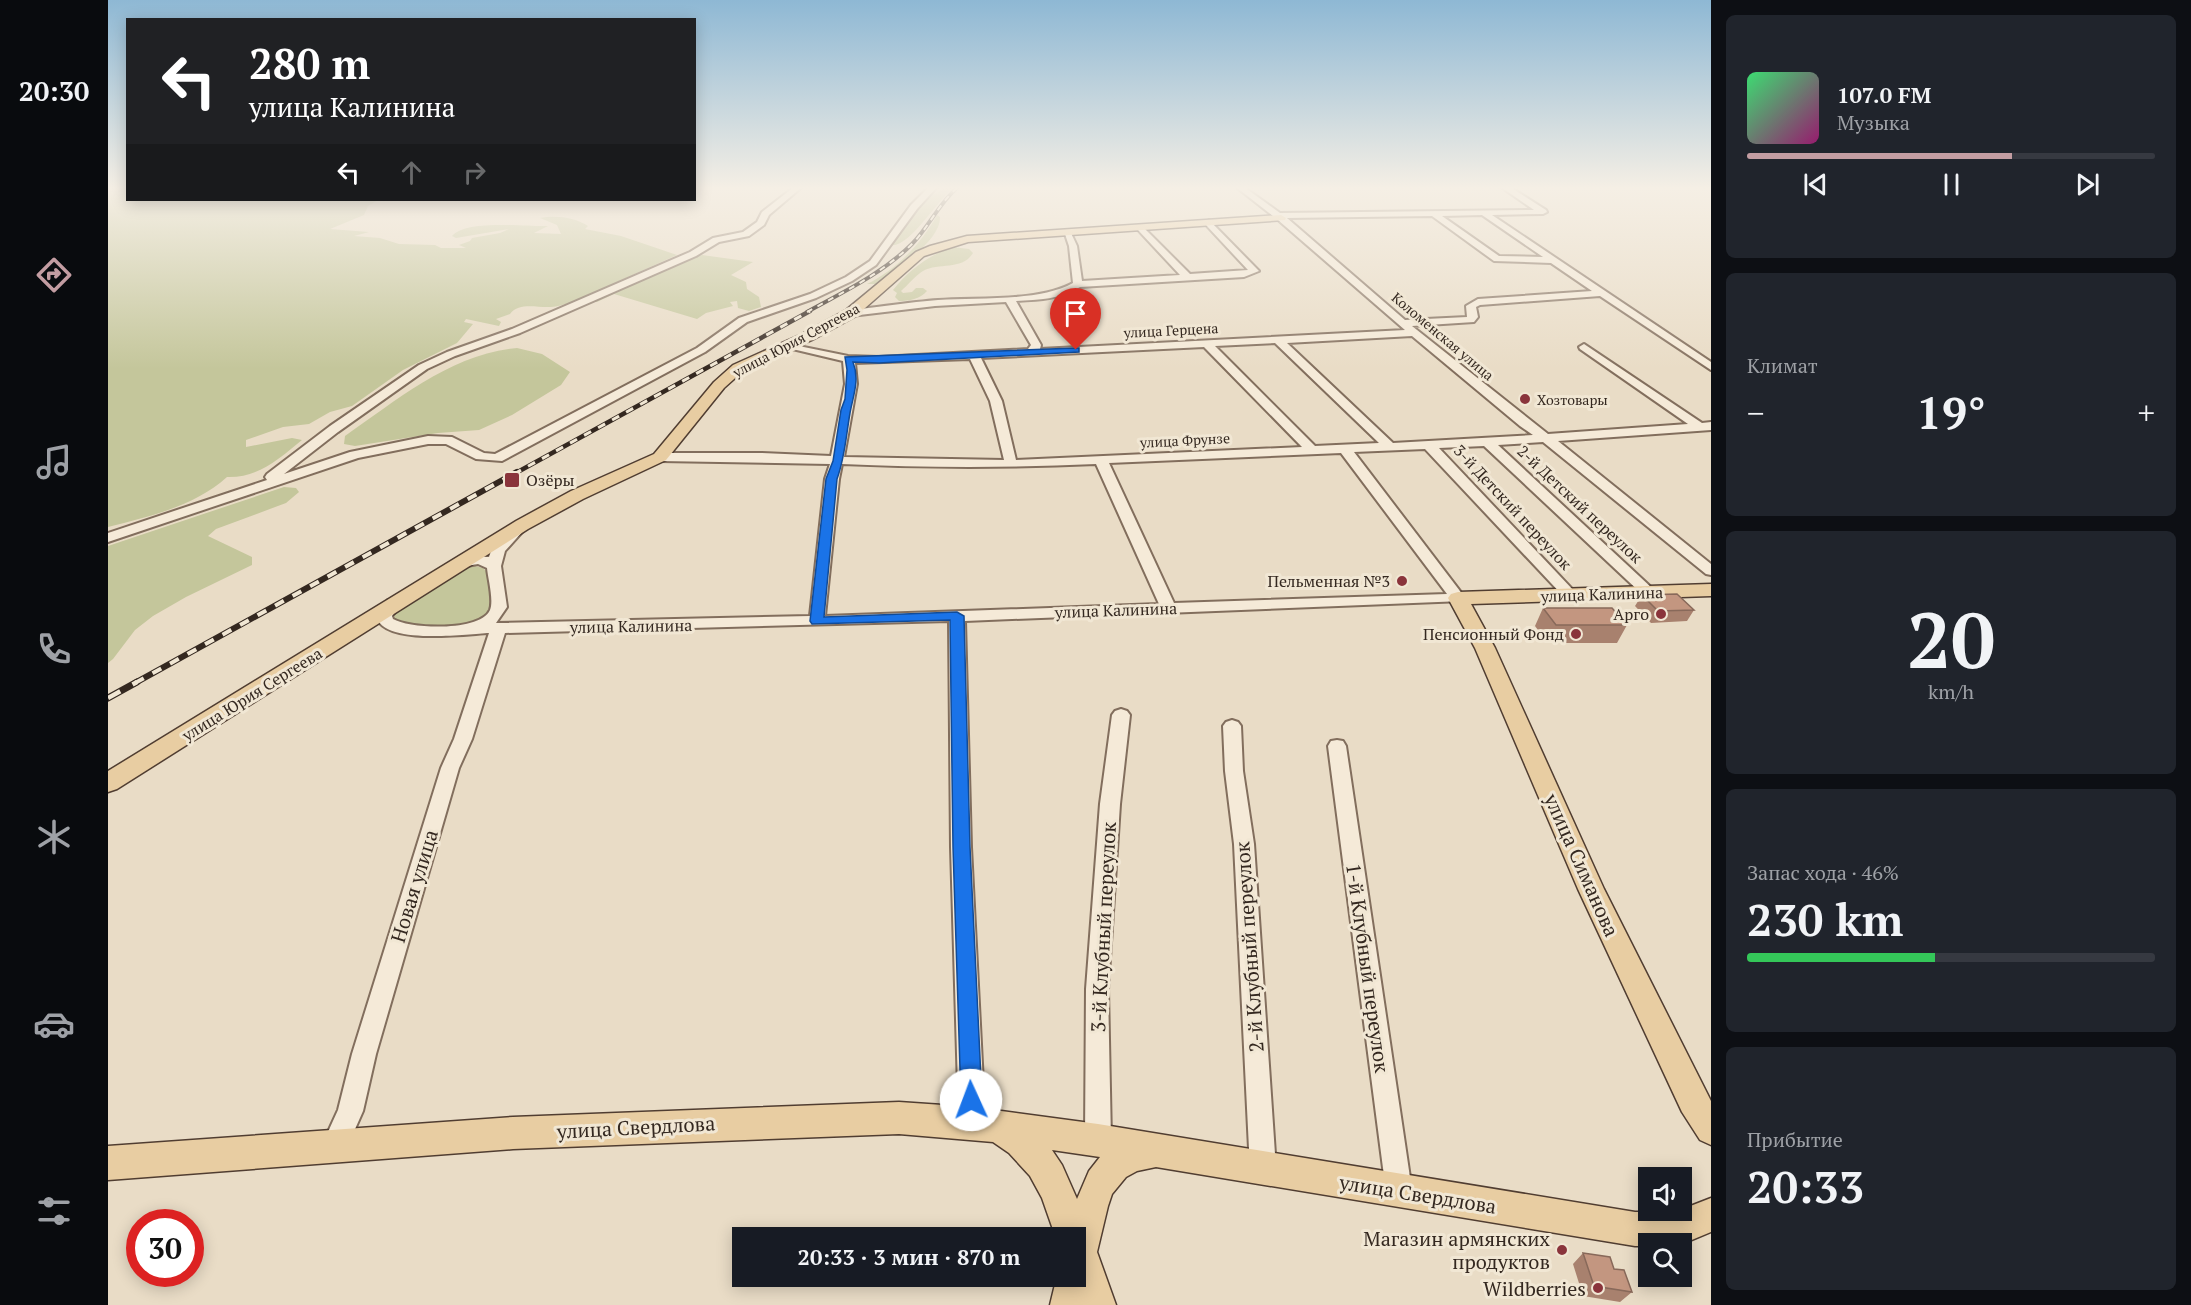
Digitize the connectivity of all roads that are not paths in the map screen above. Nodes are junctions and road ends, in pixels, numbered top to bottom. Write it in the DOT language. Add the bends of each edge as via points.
graph roads {
  1 [pos="703,248"];
  2 [pos="884,248"];
  3 [pos="934,248"];
  4 [pos="1073,248"];
  5 [pos="1159,248"];
  6 [pos="1232,248"];
  7 [pos="1316,248"];
  8 [pos="1481,248"];
  9 [pos="1535,248"];
  10 [pos="1553,260"];
  11 [pos="1186,277"];
  12 [pos="1078,284"];
  13 [pos="1602,293"];
  14 [pos="1010,300"];
  15 [pos="850,313"];
  16 [pos="1402,323"];
  17 [pos="1414,333"];
  18 [pos="1276,339"];
  19 [pos="1206,343"];
  20 [pos="788,345"];
  21 [pos="1584,347"];
  22 [pos="1032,353"];
  23 [pos="975,355"];
  24 [pos="848,359"];
  25 [pos="1711,367"];
  26 [pos="1705,427"];
  27 [pos="1545,436"];
  28 [pos="1487,442"];
  29 [pos="1429,445"];
  30 [pos="1389,446"];
  31 [pos="1344,448"];
  32 [pos="1311,449"];
  33 [pos="660,456"];
  34 [pos="1100,459"];
  35 [pos="838,461"];
  36 [pos="1011,464"];
  37 [pos="241,493"];
  38 [pos="522,525"];
  39 [pos="108,538"];
  40 [pos="461,563"];
  41 [pos="494,566"];
  42 [pos="1711,571"];
  43 [pos="1711,590"];
  44 [pos="1648,592"];
  45 [pos="1570,595"];
  46 [pos="1458,598"];
  47 [pos="395,603"];
  48 [pos="499,607"];
  49 [pos="1168,609"];
  50 [pos="957,616"];
  51 [pos="817,621"];
  52 [pos="522,628"];
  53 [pos="464,629"];
  54 [pos="498,629"];
  55 [pos="1121,715"];
  56 [pos="1232,726"];
  57 [pos="1337,746"];
  58 [pos="108,783"];
  59 [pos="1702,1104"];
  60 [pos="972,1123"];
  61 [pos="1711,1129"];
  62 [pos="1098,1140"];
  63 [pos="335,1145"];
  64 [pos="1162,1151"];
  65 [pos="108,1163"];
  66 [pos="1263,1169"];
  67 [pos="1399,1191"];
  68 [pos="1711,1215"];
  69 [pos="1067,1227"];
  70 [pos="1084,1227"];
  71 [pos="1086,1278"];
  72 [pos="1071,1287"];
  73 [pos="1068,1305"];
  74 [pos="1098,1305"];
  1 -- 37 [label="street" via="516,331 423,367 280,471"];
  2 -- 37 [label="street, улица Юрия Сергеева" via="873,263 849,279 743,320 701,350 497,458 481,456 448,440 428,440 355,456"];
  3 -- 15 [label="main road, улица Юрия Сергеева" via="905,264"];
  4 -- 12 [label="street"];
  5 -- 11 [label="street"];
  6 -- 11 [label="street" via="1254,271 1252,274"];
  7 -- 16 [label="street, Коломенская улица"];
  8 -- 10 [label="street" via="1497,259"];
  9 -- 10 [label="street"];
  10 -- 13 [label="street"];
  11 -- 12 [label="street"];
  12 -- 14 [label="street" via="1055,295"];
  13 -- 16 [label="street" via="1478,302 1471,306 1470,320"];
  13 -- 25 [label="street"];
  14 -- 15 [label="street" via="935,303"];
  14 -- 22 [label="street" via="1036,345"];
  15 -- 20 [label="main road, улица Юрия Сергеева"];
  16 -- 17 [label="street, Коломенская улица"];
  17 -- 18 [label="street, улица Герцена"];
  17 -- 27 [label="street, Коломенская улица"];
  18 -- 19 [label="street, улица Герцена"];
  18 -- 30 [label="street"];
  19 -- 22 [label="street, улица Герцена"];
  19 -- 32 [label="street"];
  20 -- 24 [label="street, улица Герцена"];
  20 -- 33 [label="main road, улица Юрия Сергеева" via="729,375"];
  21 -- 26 [label="street"];
  22 -- 23 [label="street, улица Герцена"];
  23 -- 24 [label="street, улица Герцена"];
  23 -- 36 [label="street" via="996,401"];
  24 -- 35 [label="street" via="852,370 850,399"];
  26 -- 27 [label="street, улица Фрунзе"];
  27 -- 28 [label="street, улица Фрунзе"];
  27 -- 42 [label="street, Коломенская улица"];
  28 -- 29 [label="street, улица Фрунзе"];
  28 -- 44 [label="street, 2-й Детский переулок"];
  29 -- 30 [label="street, улица Фрунзе"];
  29 -- 45 [label="street, 3-й Детский переулок"];
  30 -- 31 [label="street, улица Фрунзе"];
  31 -- 32 [label="street, улица Фрунзе"];
  31 -- 46 [label="street"];
  32 -- 34 [label="street, улица Фрунзе"];
  33 -- 35 [label="street, улица Фрунзе"];
  33 -- 38 [label="main road, улица Юрия Сергеева"];
  34 -- 36 [label="street, улица Фрунзе"];
  34 -- 49 [label="street"];
  35 -- 36 [label="street, улица Фрунзе"];
  35 -- 51 [label="street" via="832,479"];
  37 -- 39 [label="street"];
  38 -- 40 [label="main road, улица Юрия Сергеева"];
  38 -- 41 [label="street" via="498,550"];
  40 -- 41 [label="street" via="477,560"];
  40 -- 47 [label="main road, улица Юрия Сергеева"];
  41 -- 48 [label="street"];
  43 -- 44 [label="main road, улица Калинина"];
  44 -- 45 [label="main road, улица Калинина"];
  45 -- 46 [label="main road, улица Калинина"];
  46 -- 49 [label="street, улица Калинина"];
  46 -- 59 [label="main road, улица Симанова" via="1485,648 1591,889"];
  47 -- 53 [label="street, улица Калинина" via="384,615 385,621 396,628"];
  47 -- 58 [label="main road, улица Юрия Сергеева"];
  48 -- 52 [label="street" via="503,623"];
  48 -- 53 [label="street" via="489,621"];
  49 -- 50 [label="street, улица Калинина"];
  50 -- 51 [label="street, улица Калинина"];
  50 -- 60 [label="street"];
  51 -- 52 [label="street, улица Калинина"];
  52 -- 54 [label="street, улица Калинина"];
  53 -- 54 [label="street, улица Калинина"];
  54 -- 63 [label="street, Новая улица" via="450,768 350,1111"];
  55 -- 62 [label="street, 3-й Клубный переулок" via="1110,804 1097,989"];
  56 -- 66 [label="street, 2-й Клубный переулок" via="1244,844"];
  57 -- 67 [label="street, 1-й Клубный переулок"];
  59 -- 61 [label="main road, улица Симанова"];
  60 -- 62 [label="main road, улица Свердлова"];
  60 -- 63 [label="main road, улица Свердлова" via="899,1118 732,1123"];
  60 -- 69 [label="main road" via="1005,1130 1030,1147 1051,1177"];
  62 -- 64 [label="main road, улица Свердлова"];
  63 -- 65 [label="main road, улица Свердлова"];
  64 -- 66 [label="main road, улица Свердлова"];
  64 -- 70 [label="main road, улица Свердлова" via="1139,1154 1110,1168 1100,1180"];
  66 -- 67 [label="main road, улица Свердлова"];
  67 -- 68 [label="main road, улица Свердлова" via="1635,1229 1675,1229"];
  71 -- 74 [label="main road"];
  72 -- 73 [label="main road, улица Свердлова"];
}
